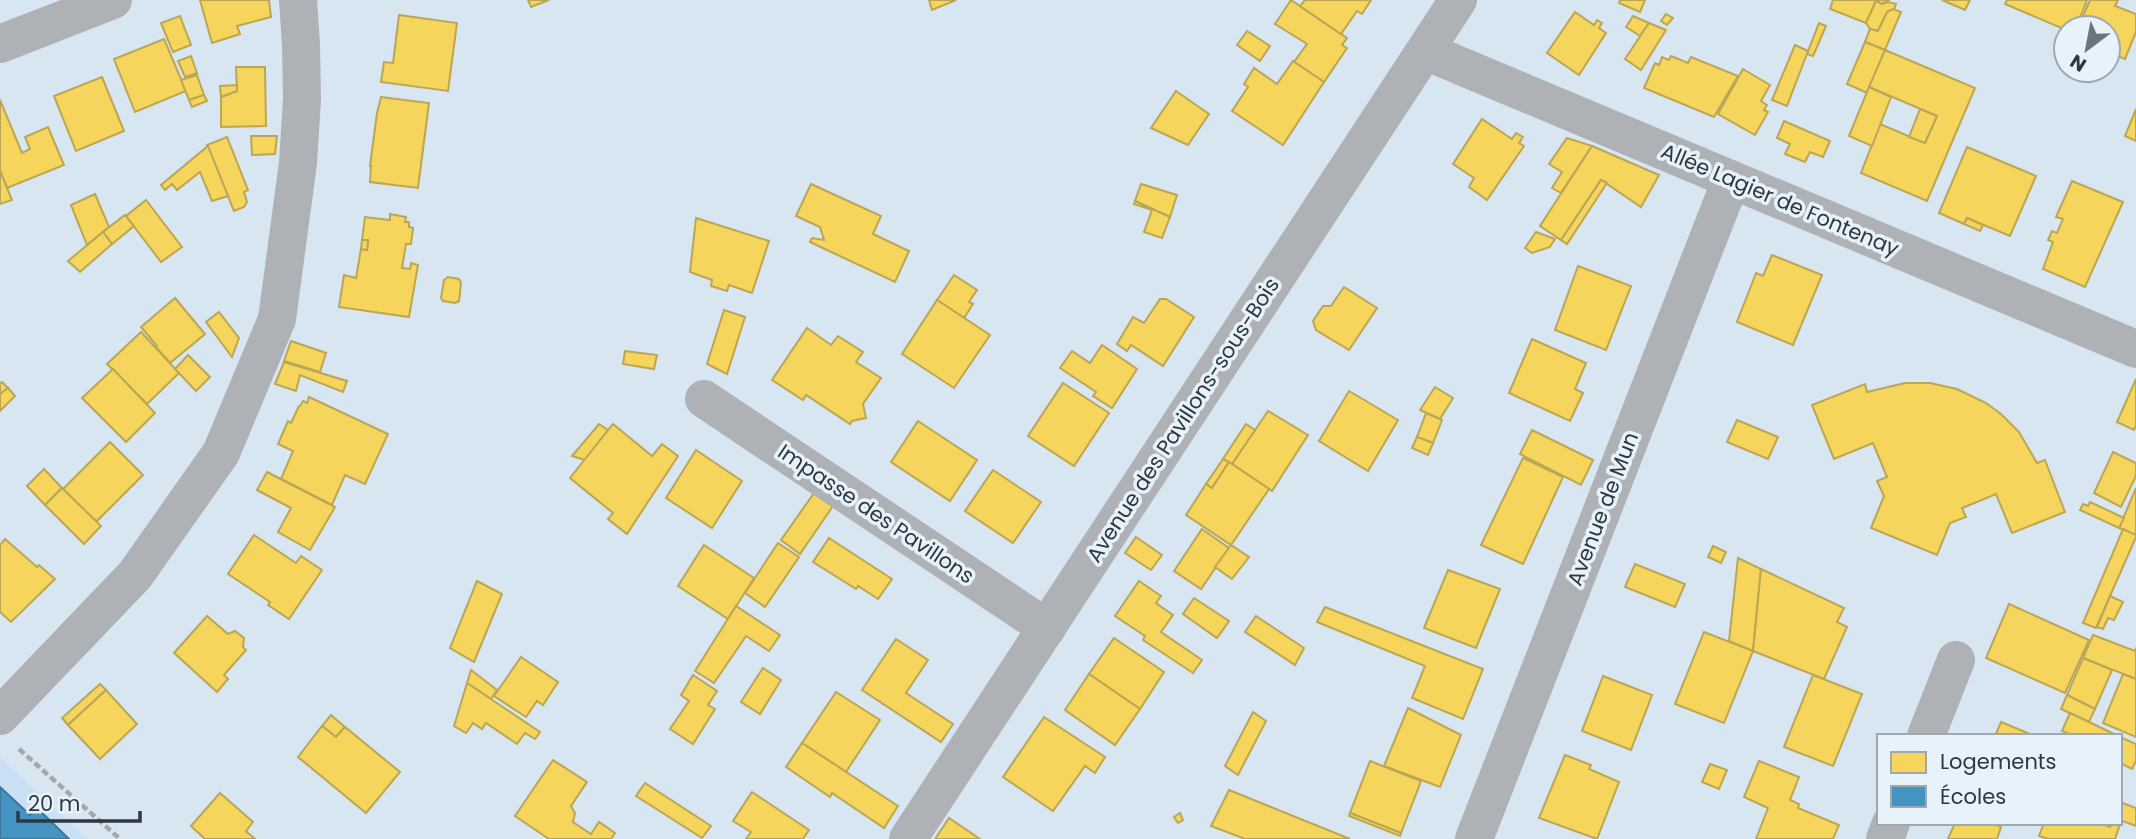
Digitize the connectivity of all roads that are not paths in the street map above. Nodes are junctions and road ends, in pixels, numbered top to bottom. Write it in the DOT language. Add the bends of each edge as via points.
graph roads {
  1 [pos="113,0"];
  2 [pos="298,0"];
  3 [pos="1458,0"];
  4 [pos="0,44"];
  5 [pos="1425,51"];
  6 [pos="1731,180"];
  7 [pos="2136,349"];
  8 [pos="704,399"];
  9 [pos="1047,628"];
  10 [pos="1956,660"];
  11 [pos="5,728"];
  12 [pos="1927,734"];
  13 [pos="908,839"];
  14 [pos="1475,839"];
  1 -- 4 [label="street"];
  2 -- 11 [label="street" via="301,124 277,320 221,453 135,575"];
  3 -- 5 [label="street, Avenue des Pavillons-sous-Bois"];
  5 -- 6 [label="street, Allée Lagier de Fontenay"];
  5 -- 9 [label="street, Avenue des Pavillons-sous-Bois"];
  6 -- 7 [label="street, Allée Lagier de Fontenay"];
  6 -- 14 [label="street, Avenue de Mun"];
  8 -- 9 [label="street, Impasse des Pavillons"];
  9 -- 13 [label="street, Avenue des Pavillons-sous-Bois"];
  10 -- 12 [label="street"];
}
